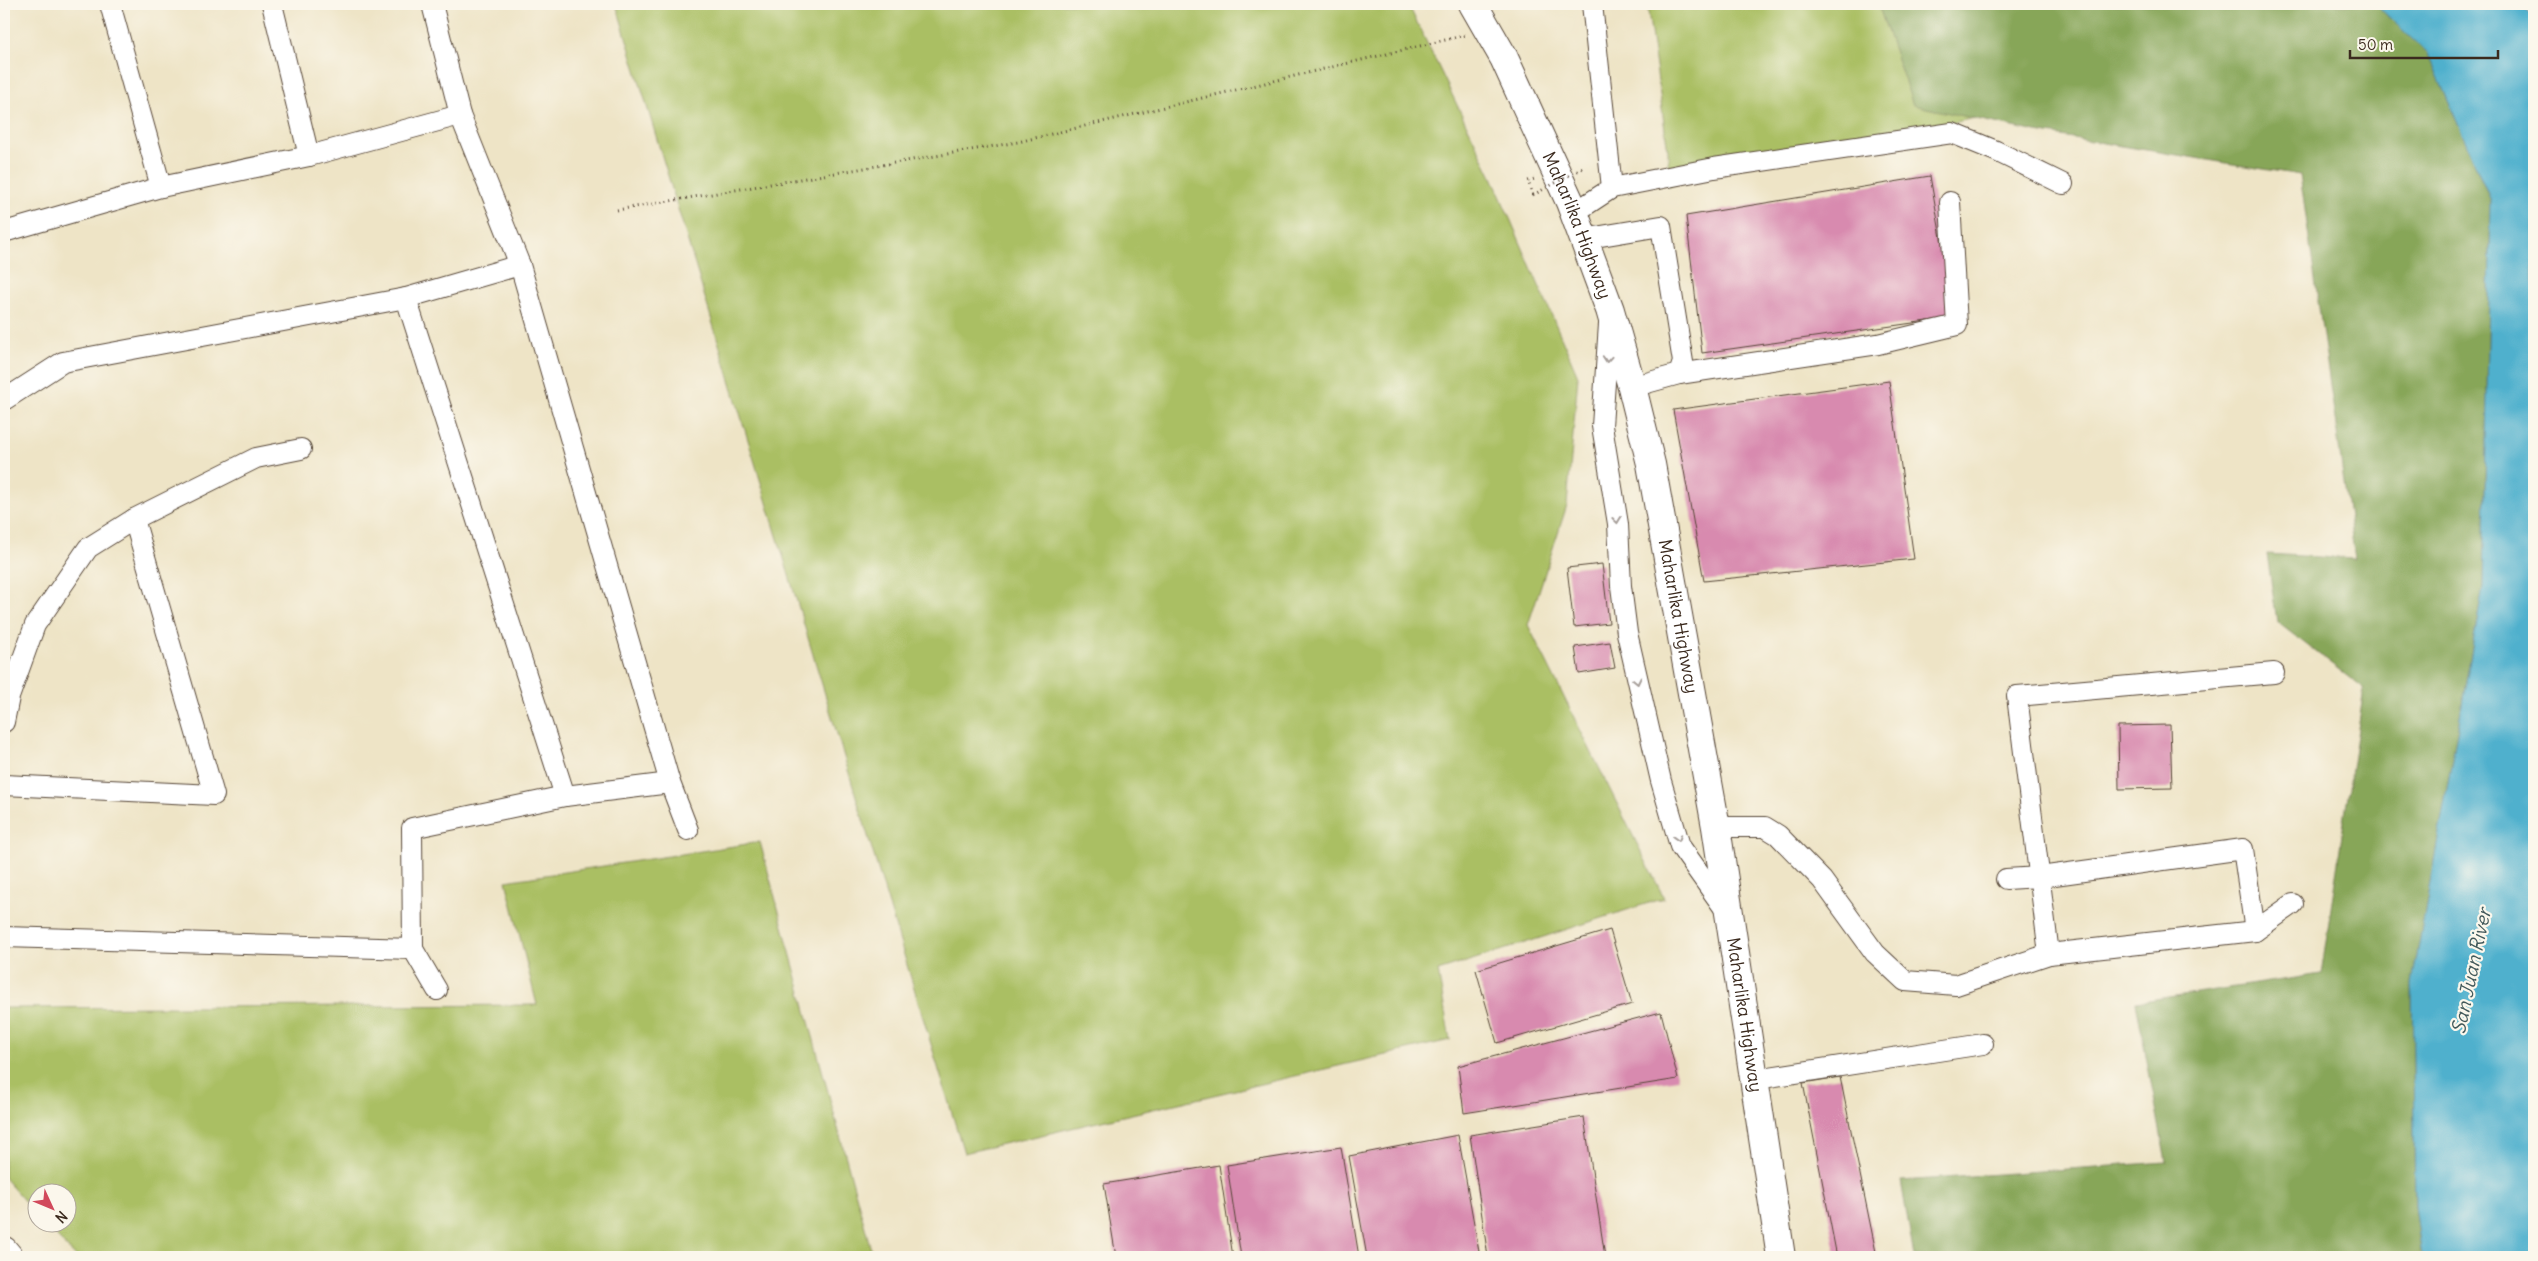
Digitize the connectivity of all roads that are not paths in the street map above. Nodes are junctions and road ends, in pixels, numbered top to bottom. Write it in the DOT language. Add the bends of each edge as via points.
graph roads {
  1 [pos="110,4"];
  2 [pos="272,4"];
  3 [pos="432,4"];
  4 [pos="1473,4"];
  5 [pos="1592,4"];
  6 [pos="460,115"];
  7 [pos="309,156"];
  8 [pos="2062,184"];
  9 [pos="161,187"];
  10 [pos="1612,188"];
  11 [pos="1950,202"];
  12 [pos="1574,213"];
  13 [pos="4,232"];
  14 [pos="1583,239"];
  15 [pos="520,265"];
  16 [pos="406,298"];
  17 [pos="1610,310"];
  18 [pos="1679,374"];
  19 [pos="1632,386"];
  20 [pos="4,400"];
  21 [pos="301,450"];
  22 [pos="134,519"];
  23 [pos="2274,673"];
  24 [pos="4,722"];
  25 [pos="670,783"];
  26 [pos="4,785"];
  27 [pos="565,796"];
  28 [pos="1716,827"];
  29 [pos="688,830"];
  30 [pos="2040,877"];
  31 [pos="2006,878"];
  32 [pos="2293,904"];
  33 [pos="1729,915"];
  34 [pos="2255,931"];
  35 [pos="4,937"];
  36 [pos="412,949"];
  37 [pos="2049,954"];
  38 [pos="436,990"];
  39 [pos="1983,1044"];
  40 [pos="1756,1079"];
  41 [pos="4,1251"];
  42 [pos="9,1257"];
  43 [pos="1782,1257"];
  1 -- 9 [label="street"];
  2 -- 7 [label="street"];
  3 -- 6 [label="street"];
  4 -- 12 [label="highway, Maharlika Highway" via="1490,30 1519,89"];
  5 -- 10 [label="street"];
  6 -- 7 [label="street"];
  6 -- 15 [label="street"];
  7 -- 9 [label="street"];
  8 -- 10 [label="street" via="1952,133 1714,168"];
  9 -- 13 [label="street"];
  10 -- 12 [label="street"];
  11 -- 18 [label="street" via="1957,325 1878,344"];
  12 -- 14 [label="highway, Maharlika Highway"];
  14 -- 17 [label="highway, Maharlika Highway"];
  14 -- 18 [label="street" via="1661,226 1683,362"];
  15 -- 16 [label="street"];
  15 -- 25 [label="street"];
  16 -- 20 [label="street" via="62,362"];
  16 -- 27 [label="street"];
  17 -- 19 [label="highway, Maharlika Highway"];
  17 -- 33 [label="street, one-way" via="1602,426 1618,524 1626,633 1680,846"];
  18 -- 19 [label="street"];
  19 -- 28 [label="highway, Maharlika Highway" via="1651,464"];
  21 -- 22 [label="street" via="256,458"];
  22 -- 24 [label="street" via="88,548 35,624 9,696"];
  22 -- 26 [label="street" via="214,795"];
  23 -- 30 [label="street" via="2017,696"];
  25 -- 27 [label="street"];
  25 -- 29 [label="street"];
  27 -- 36 [label="street" via="412,828"];
  28 -- 33 [label="highway, Maharlika Highway"];
  28 -- 37 [label="street" via="1765,827 1778,835 1822,880 1875,953 1905,981 1956,985"];
  30 -- 31 [label="street"];
  30 -- 34 [label="street" via="2243,849"];
  30 -- 37 [label="street"];
  32 -- 34 [label="street"];
  33 -- 40 [label="highway, Maharlika Highway"];
  34 -- 37 [label="street"];
  35 -- 36 [label="street"];
  36 -- 38 [label="street"];
  39 -- 40 [label="street"];
  40 -- 43 [label="highway, Maharlika Highway"];
  41 -- 42 [label="highway"];
}
